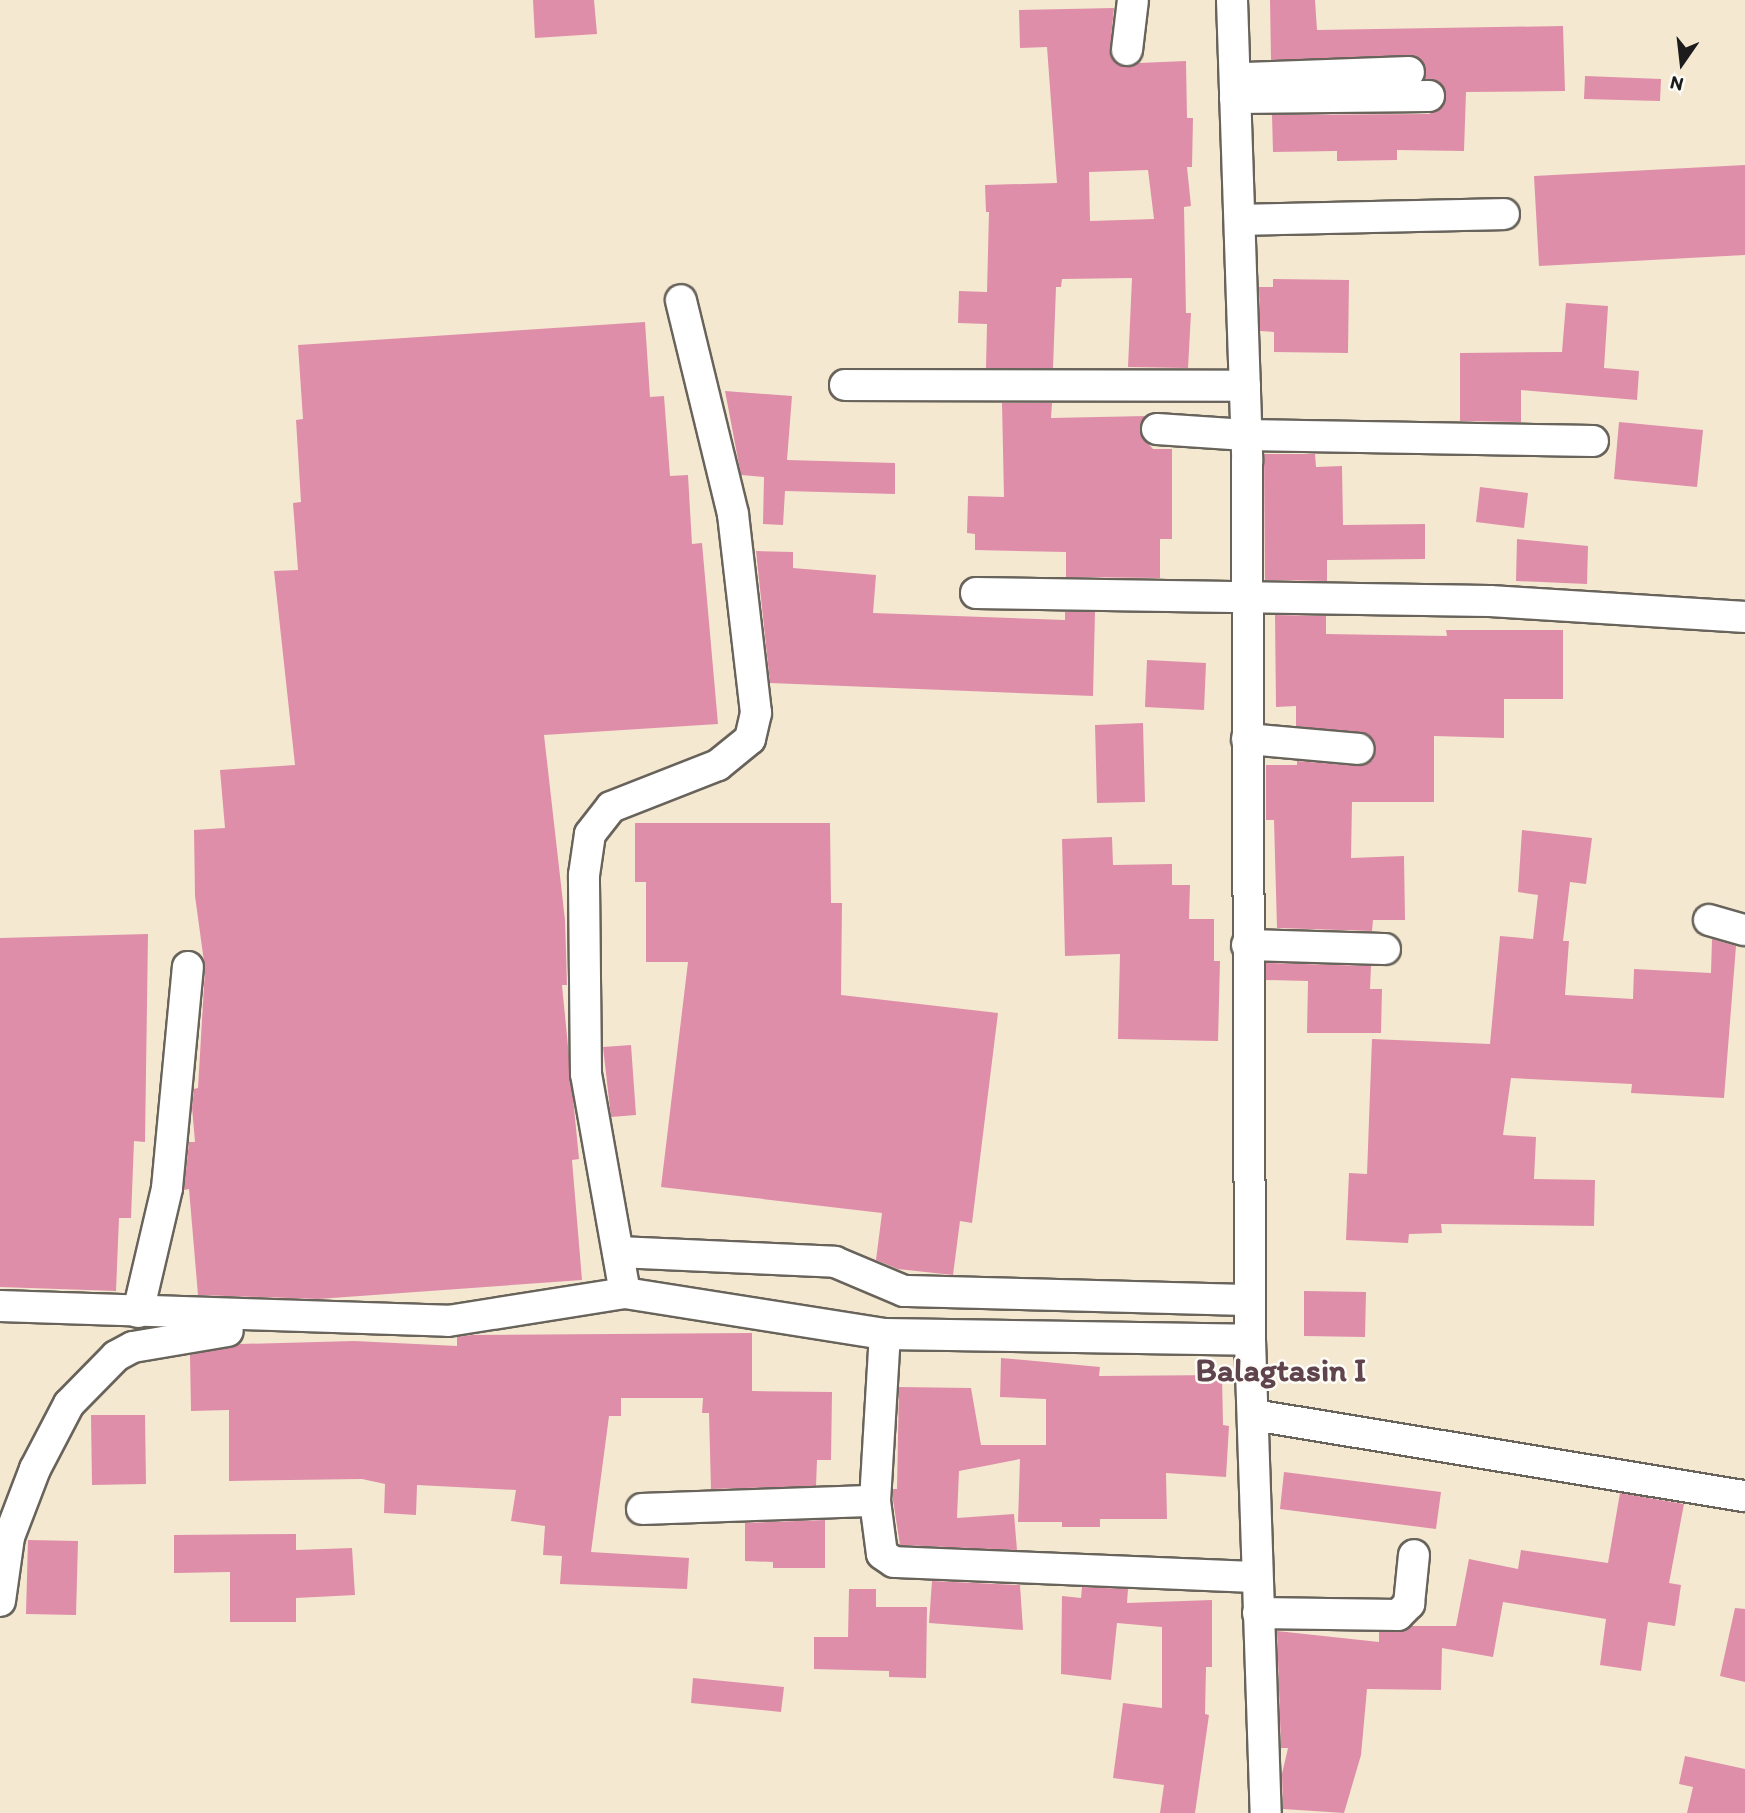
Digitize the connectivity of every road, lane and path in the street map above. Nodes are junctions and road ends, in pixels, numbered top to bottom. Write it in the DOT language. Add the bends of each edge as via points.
graph roads {
  1 [pos="1133,0"];
  2 [pos="1232,0"];
  3 [pos="1127,50"];
  4 [pos="1409,72"];
  5 [pos="1235,89"];
  6 [pos="1429,96"];
  7 [pos="1504,214"];
  8 [pos="1240,220"];
  9 [pos="681,300"];
  10 [pos="845,385"];
  11 [pos="1245,386"];
  12 [pos="1157,429"];
  13 [pos="1246,435"];
  14 [pos="1593,441"];
  15 [pos="976,593"];
  16 [pos="1247,600"];
  17 [pos="1745,617"];
  18 [pos="1247,739"];
  19 [pos="1359,749"];
  20 [pos="1709,920"];
  21 [pos="1745,930"];
  22 [pos="1247,945"];
  23 [pos="1385,949"];
  24 [pos="188,967"];
  25 [pos="618,1252"];
  26 [pos="625,1293"];
  27 [pos="1250,1300"];
  28 [pos="0,1306"];
  29 [pos="138,1312"];
  30 [pos="311,1319"];
  31 [pos="885,1334"];
  32 [pos="1250,1340"];
  33 [pos="1254,1415"];
  34 [pos="1745,1496"];
  35 [pos="874,1501"];
  36 [pos="642,1509"];
  37 [pos="1414,1555"];
  38 [pos="1257,1577"];
  39 [pos="0,1601"];
  40 [pos="1258,1613"];
  41 [pos="1266,1813"];
  1 -- 3 [label="street"];
  2 -- 5 [label="street"];
  4 -- 5 [label="street"];
  5 -- 6 [label="street"];
  5 -- 8 [label="street"];
  7 -- 8 [label="street"];
  8 -- 11 [label="street"];
  9 -- 25 [label="street" via="733,514 756,713 750,739 718,765 611,807 590,834 584,874 586,1074"];
  10 -- 11 [label="street"];
  11 -- 13 [label="street"];
  12 -- 13 [label="street"];
  13 -- 14 [label="street"];
  13 -- 16 [label="street"];
  15 -- 16 [label="street"];
  16 -- 17 [label="street" via="1490,601"];
  16 -- 18 [label="street"];
  18 -- 19 [label="street"];
  18 -- 22 [label="street"];
  20 -- 21 [label="street"];
  22 -- 23 [label="street"];
  22 -- 27 [label="street"];
  24 -- 29 [label="street" via="167,1188"];
  25 -- 26 [label="street"];
  25 -- 27 [label="street" via="835,1262 904,1291"];
  26 -- 30 [label="street" via="448,1321"];
  26 -- 31 [label="street"];
  27 -- 32 [label="street"];
  28 -- 29 [label="street"];
  29 -- 30 [label="street"];
  30 -- 39 [label="street" via="179,1336 116,1356 69,1404 35,1469 9,1537"];
  31 -- 32 [label="street"];
  31 -- 35 [label="street"];
  32 -- 33 [label="street"];
  33 -- 34 [label="street"];
  33 -- 38 [label="street"];
  35 -- 36 [label="street"];
  35 -- 38 [label="street" via="881,1554 894,1562"];
  37 -- 40 [label="street" via="1409,1604 1398,1615"];
  38 -- 40 [label="street"];
  40 -- 41 [label="street"];
}
